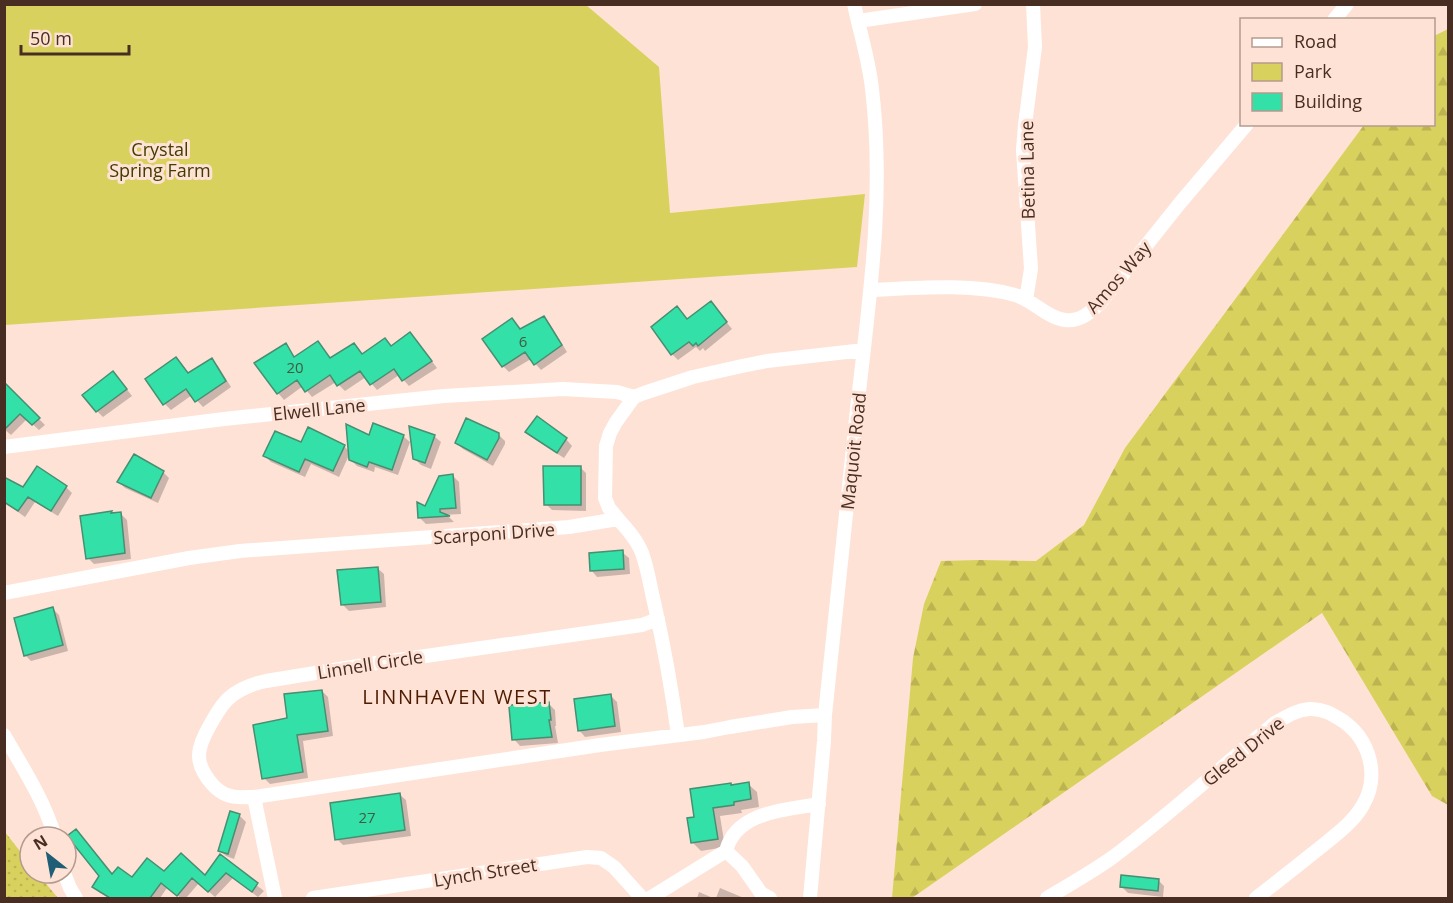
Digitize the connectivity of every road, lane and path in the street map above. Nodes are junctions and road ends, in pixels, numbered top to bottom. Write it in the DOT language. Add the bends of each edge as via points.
graph roads {
  1 [pos="854,4"];
  2 [pos="975,4"];
  3 [pos="1033,4"];
  4 [pos="1347,4"];
  5 [pos="927,8"];
  6 [pos="1336,18"];
  7 [pos="858,21"];
  8 [pos="1245,126"];
  9 [pos="871,290"];
  10 [pos="1026,300"];
  11 [pos="864,350"];
  12 [pos="634,397"];
  13 [pos="4,447"];
  14 [pos="618,519"];
  15 [pos="4,592"];
  16 [pos="658,619"];
  17 [pos="825,715"];
  18 [pos="4,735"];
  19 [pos="678,735"];
  20 [pos="254,797"];
  21 [pos="819,804"];
  22 [pos="51,825"];
  23 [pos="726,851"];
  24 [pos="274,898"];
  25 [pos="313,898"];
  26 [pos="642,898"];
  27 [pos="650,898"];
  28 [pos="770,898"];
  29 [pos="810,898"];
  30 [pos="1047,898"];
  31 [pos="1256,898"];
  1 -- 7 [label="street, Maquoit Road"];
  2 -- 5 [label="street"];
  3 -- 10 [label="street, Betina Lane" via="1035,46 1023,150 1031,269"];
  4 -- 6 [label="street"];
  5 -- 7 [label="street"];
  7 -- 9 [label="street, Maquoit Road" via="872,86 877,150"];
  8 -- 10 [label="street, Amos Way" via="1091,312 1079,319 1064,320"];
  9 -- 10 [label="street, Amos Way" via="994,291"];
  9 -- 11 [label="street, Maquoit Road"];
  11 -- 12 [label="street" via="742,366"];
  11 -- 17 [label="street, Maquoit Road"];
  12 -- 13 [label="street, Elwell Lane" via="617,392 563,389 444,396"];
  12 -- 14 [label="street" via="616,422 606,446 605,498"];
  14 -- 15 [label="street, Scarponi Drive" via="568,527 240,551"];
  14 -- 16 [label="street" via="641,551"];
  16 -- 19 [label="street"];
  16 -- 20 [label="street, Linnell Circle" via="642,625 278,679 241,689 221,706 201,741 198,756 203,774 215,788 231,796"];
  17 -- 19 [label="street, Linnell Circle"];
  17 -- 21 [label="street, Maquoit Road"];
  18 -- 22 [label="street"];
  19 -- 20 [label="street, Linnell Circle"];
  20 -- 24 [label="street"];
  21 -- 23 [label="street" via="755,817 735,832"];
  21 -- 29 [label="street, Maquoit Road"];
  23 -- 27 [label="street"];
  23 -- 28 [label="street" via="761,893"];
  25 -- 26 [label="street, Lynch Street" via="587,857 601,858 614,867"];
  30 -- 31 [label="street, Gleed Drive" via="1112,858 1275,723 1309,709 1335,715 1358,735 1367,749 1372,764 1369,793 1356,815 1339,832"];
}
